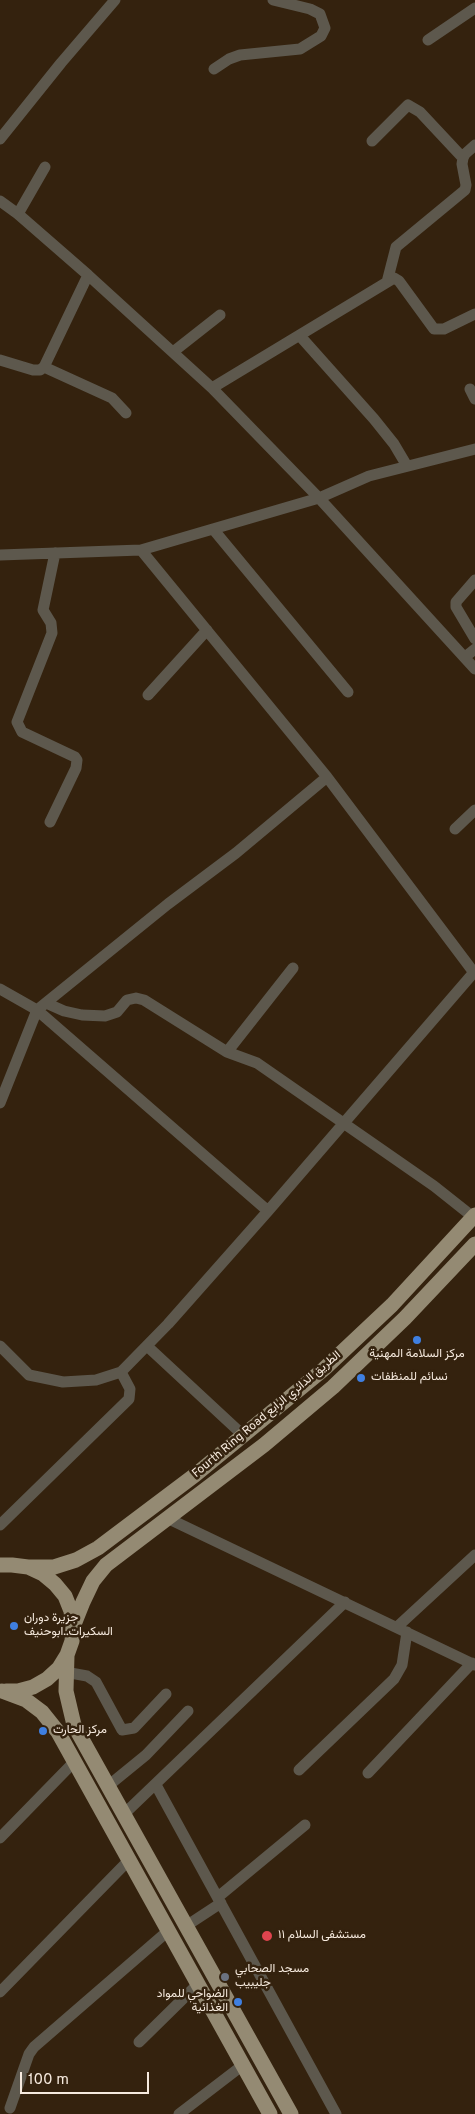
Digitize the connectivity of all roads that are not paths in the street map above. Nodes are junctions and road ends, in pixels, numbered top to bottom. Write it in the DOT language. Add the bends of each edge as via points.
graph roads {
  1 [pos="115,0"];
  2 [pos="273,0"];
  3 [pos="475,8"];
  4 [pos="428,40"];
  5 [pos="214,69"];
  6 [pos="0,140"];
  7 [pos="372,141"];
  8 [pos="475,145"];
  9 [pos="463,158"];
  10 [pos="45,167"];
  11 [pos="0,201"];
  12 [pos="18,214"];
  13 [pos="88,275"];
  14 [pos="387,282"];
  15 [pos="475,314"];
  16 [pos="220,315"];
  17 [pos="300,336"];
  18 [pos="173,352"];
  19 [pos="0,360"];
  20 [pos="44,368"];
  21 [pos="212,388"];
  22 [pos="126,413"];
  23 [pos="475,449"];
  24 [pos="407,466"];
  25 [pos="319,498"];
  26 [pos="213,529"];
  27 [pos="141,550"];
  28 [pos="55,553"];
  29 [pos="0,555"];
  30 [pos="475,580"];
  31 [pos="206,630"];
  32 [pos="475,639"];
  33 [pos="475,649"];
  34 [pos="465,657"];
  35 [pos="475,669"];
  36 [pos="348,692"];
  37 [pos="148,695"];
  38 [pos="327,777"];
  39 [pos="475,810"];
  40 [pos="50,822"];
  41 [pos="455,829"];
  42 [pos="293,968"];
  43 [pos="475,973"];
  44 [pos="0,989"];
  45 [pos="42,1007"];
  46 [pos="227,1052"];
  47 [pos="0,1103"];
  48 [pos="343,1123"];
  49 [pos="268,1211"];
  50 [pos="474,1216"];
  51 [pos="475,1244"];
  52 [pos="0,1346"];
  53 [pos="147,1346"];
  54 [pos="121,1372"];
  55 [pos="244,1436"];
  56 [pos="167,1518"];
  57 [pos="0,1526"];
  58 [pos="475,1556"];
  59 [pos="4,1563"];
  60 [pos="28,1567"];
  61 [pos="346,1602"];
  62 [pos="73,1627"];
  63 [pos="402,1630"];
  64 [pos="68,1655"];
  65 [pos="474,1664"];
  66 [pos="65,1672"];
  67 [pos="1,1691"];
  68 [pos="166,1694"];
  69 [pos="188,1711"];
  70 [pos="74,1762"];
  71 [pos="299,1770"];
  72 [pos="368,1773"];
  73 [pos="156,1785"];
  74 [pos="108,1786"];
  75 [pos="123,1815"];
  76 [pos="305,1825"];
  77 [pos="0,1838"];
  78 [pos="129,1860"];
  79 [pos="219,1900"];
  80 [pos="186,1926"];
  81 [pos="168,1931"];
  82 [pos="198,1984"];
  83 [pos="0,1992"];
  84 [pos="139,2042"];
  85 [pos="243,2065"];
  86 [pos="10,2108"];
  87 [pos="179,2114"];
  88 [pos="270,2114"];
  89 [pos="291,2114"];
  90 [pos="336,2114"];
  1 -- 6 [label="street"];
  2 -- 5 [label="street" via="320,14 325,28 321,36 300,49 240,55"];
  3 -- 4 [label="street"];
  7 -- 9 [label="street" via="408,106 420,112"];
  8 -- 9 [label="street"];
  9 -- 14 [label="street" via="465,190 396,246"];
  10 -- 12 [label="street"];
  11 -- 12 [label="street"];
  12 -- 13 [label="street"];
  13 -- 18 [label="street"];
  13 -- 20 [label="street"];
  14 -- 15 [label="street" via="394,278 399,281 434,329 444,329"];
  14 -- 17 [label="street"];
  16 -- 18 [label="street"];
  17 -- 21 [label="street"];
  17 -- 24 [label="street" via="374,419"];
  18 -- 21 [label="street"];
  19 -- 20 [label="street" via="33,370"];
  20 -- 22 [label="street" via="112,398"];
  21 -- 25 [label="street"];
  23 -- 24 [label="street"];
  24 -- 25 [label="street" via="369,476"];
  25 -- 26 [label="street"];
  25 -- 34 [label="street"];
  26 -- 27 [label="street"];
  26 -- 36 [label="street"];
  27 -- 28 [label="street"];
  27 -- 31 [label="street"];
  28 -- 29 [label="street"];
  28 -- 40 [label="street" via="43,610 52,633 17,722 22,732 77,760"];
  30 -- 32 [label="street" via="458,599 456,607"];
  31 -- 37 [label="street"];
  31 -- 38 [label="street"];
  33 -- 34 [label="street"];
  34 -- 35 [label="street"];
  38 -- 43 [label="street"];
  38 -- 45 [label="street"];
  39 -- 41 [label="street"];
  42 -- 46 [label="street"];
  43 -- 48 [label="street"];
  44 -- 45 [label="street"];
  45 -- 46 [label="street" via="105,1016 117,1012 127,1000 136,998"];
  45 -- 47 [label="street"];
  45 -- 49 [label="street"];
  46 -- 48 [label="street" via="257,1063"];
  48 -- 49 [label="street"];
  48 -- 50 [label="street"];
  49 -- 53 [label="street"];
  50 -- 55 [label="main road, Fourth Ring Road الطريق الدائري الرابع" via="392,1305 324,1369"];
  51 -- 56 [label="main road" via="333,1388"];
  52 -- 54 [label="street" via="29,1375 63,1382 96,1380"];
  53 -- 54 [label="street"];
  53 -- 55 [label="street"];
  54 -- 57 [label="street" via="130,1389 129,1399"];
  55 -- 60 [label="main road, Fourth Ring Road الطريق الدائري الرابع" via="98,1548 54,1567"];
  56 -- 61 [label="street"];
  56 -- 62 [label="main road" via="106,1565 93,1581"];
  58 -- 63 [label="street"];
  59 -- 60 [label="main road, Fourth Ring Road الطريق الدائري الرابع"];
  60 -- 62 [label="main road" via="43,1574 60,1590 71,1611"];
  61 -- 63 [label="street"];
  61 -- 73 [label="street"];
  62 -- 64 [label="main road"];
  63 -- 65 [label="street"];
  63 -- 71 [label="street" via="402,1665 394,1678"];
  64 -- 66 [label="main road"];
  64 -- 67 [label="main road" via="59,1668 40,1683 18,1691"];
  65 -- 72 [label="street"];
  66 -- 68 [label="street" via="87,1676 96,1682 122,1730 126,1731 134,1728"];
  66 -- 74 [label="main road" via="68,1707 74,1725"];
  67 -- 70 [label="main road" via="26,1700 42,1712 58,1732"];
  69 -- 74 [label="street" via="146,1755"];
  70 -- 77 [label="street"];
  70 -- 78 [label="main road"];
  73 -- 75 [label="street"];
  73 -- 79 [label="street"];
  74 -- 75 [label="main road"];
  75 -- 80 [label="main road"];
  76 -- 79 [label="street"];
  78 -- 81 [label="main road"];
  78 -- 83 [label="street"];
  79 -- 80 [label="street"];
  79 -- 90 [label="street"];
  80 -- 89 [label="main road"];
  81 -- 82 [label="main road"];
  81 -- 86 [label="street" via="34,2047"];
  82 -- 84 [label="street"];
  82 -- 85 [label="main road"];
  85 -- 87 [label="street"];
  85 -- 88 [label="main road"];
}
